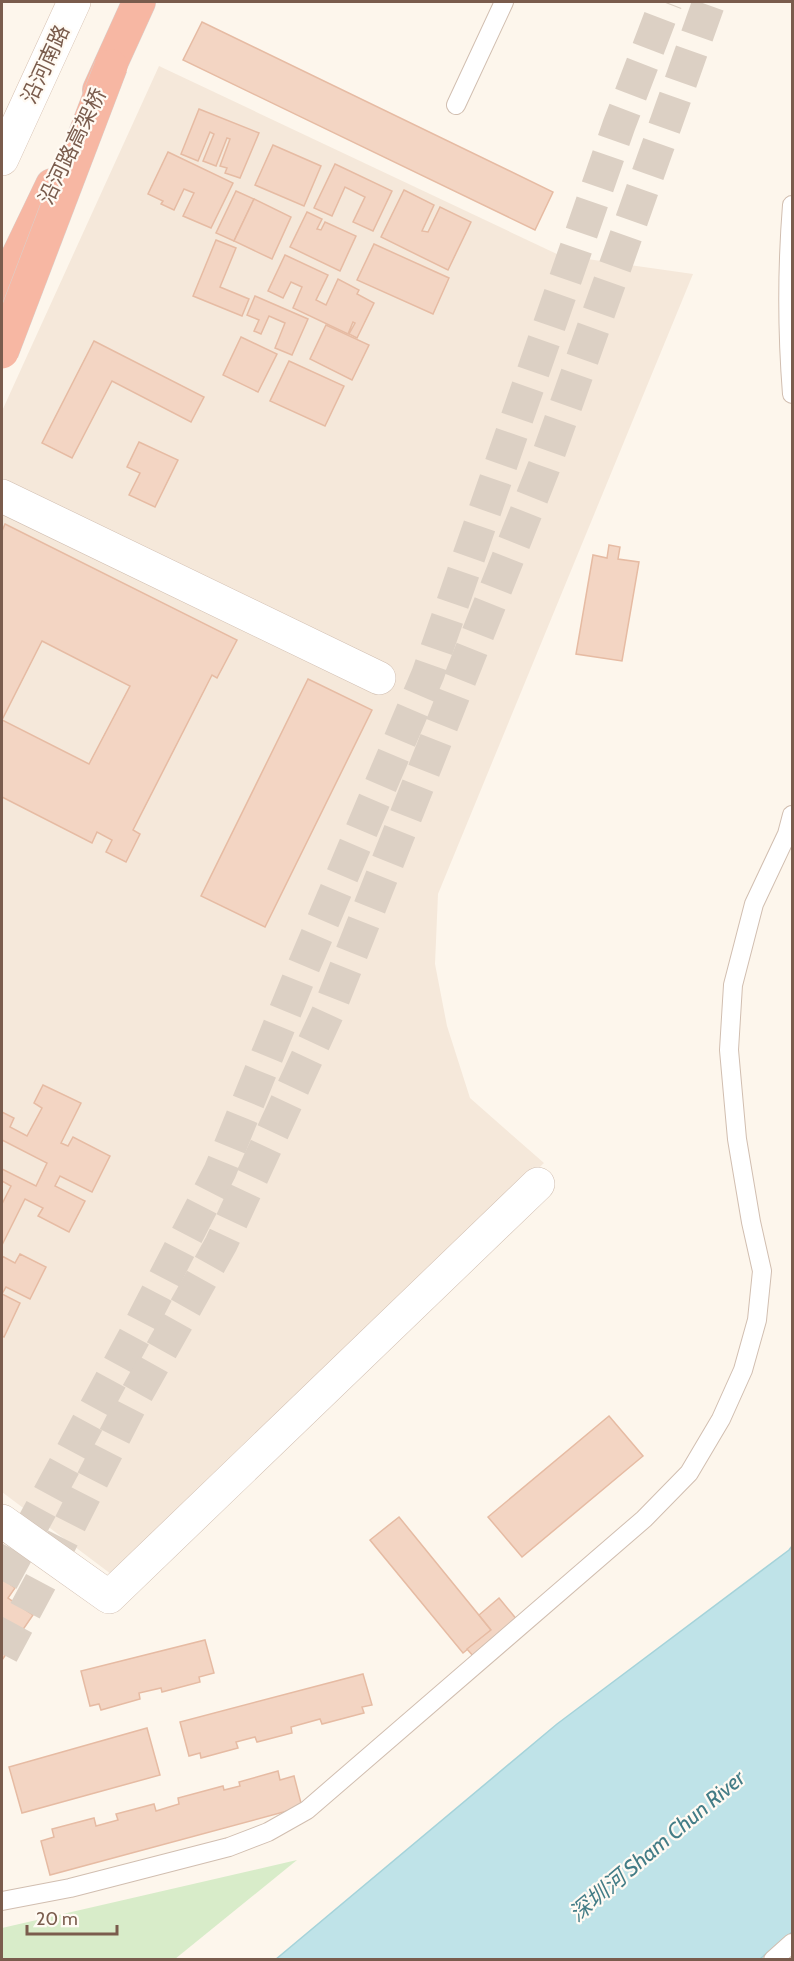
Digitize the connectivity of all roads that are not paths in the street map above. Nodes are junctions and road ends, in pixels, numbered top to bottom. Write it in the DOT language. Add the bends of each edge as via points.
graph roads {
  1 [pos="74,2"];
  2 [pos="139,2"];
  3 [pos="150,2"];
  4 [pos="504,2"];
  5 [pos="111,66"];
  6 [pos="456,105"];
  7 [pos="2,159"];
  8 [pos="792,205"];
  9 [pos="2,289"];
  10 [pos="2,314"];
  11 [pos="2,352"];
  12 [pos="792,394"];
  13 [pos="2,496"];
  14 [pos="379,678"];
  15 [pos="792,815"];
  16 [pos="538,1184"];
  17 [pos="2,1521"];
  18 [pos="2,1900"];
  19 [pos="792,1943"];
  20 [pos="773,1959"];
  1 -- 7 [label="street, 沿河南路"];
  2 -- 5 [label="highway, 沿河路高架桥"];
  3 -- 10 [label="street"];
  4 -- 6 [label="lane"];
  5 -- 9 [label="highway, 沿河路高架桥, bridge"];
  5 -- 11 [label="highway, bridge"];
  8 -- 12 [label="lane"];
  13 -- 14 [label="street"];
  15 -- 18 [label="lane" via="754,904 733,985 729,1050 737,1139 762,1271 757,1320 721,1419 689,1473 644,1520 307,1810 268,1832 229,1847 70,1888"];
  16 -- 17 [label="street" via="109,1597"];
  19 -- 20 [label="lane"];
}
